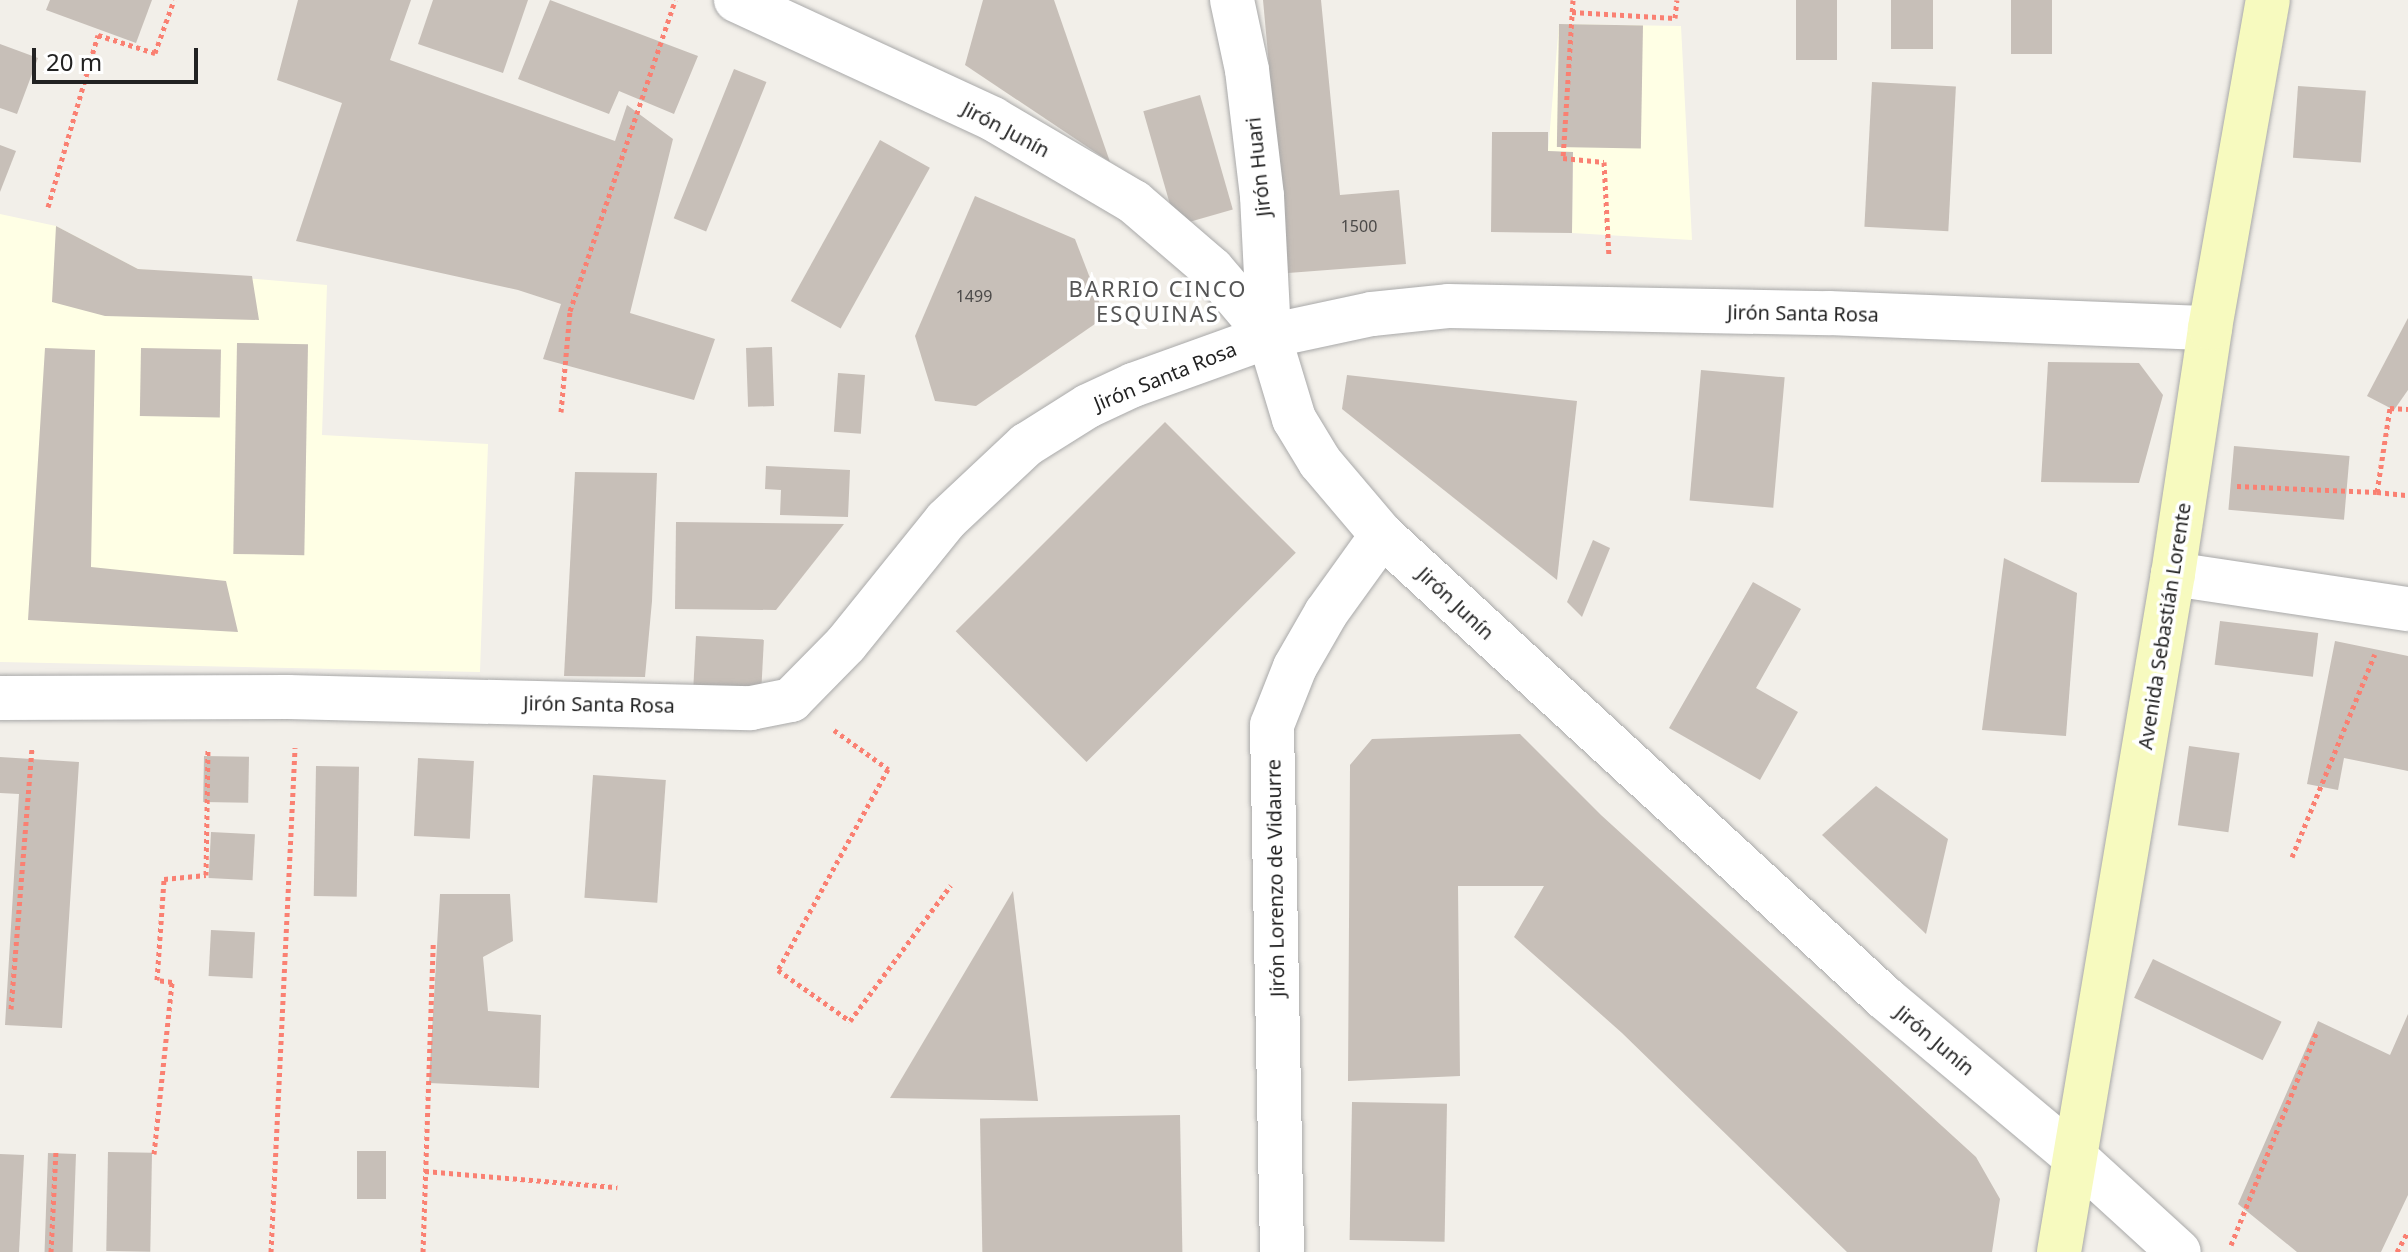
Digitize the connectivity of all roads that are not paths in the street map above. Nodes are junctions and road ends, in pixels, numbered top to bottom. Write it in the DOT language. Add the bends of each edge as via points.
graph roads {
  1 [pos="736,0"];
  2 [pos="1232,0"];
  3 [pos="2268,0"];
  4 [pos="2210,328"];
  5 [pos="1269,336"];
  6 [pos="1382,535"];
  7 [pos="2173,574"];
  8 [pos="2401,608"];
  9 [pos="18,698"];
  10 [pos="2076,1158"];
  11 [pos="1282,1252"];
  12 [pos="2059,1252"];
  13 [pos="2179,1252"];
  1 -- 5 [label="street, Jirón Junín" via="993,119 1134,202 1212,269"];
  2 -- 5 [label="street, Jirón Huari" via="1247,70 1262,196"];
  3 -- 4 [label="main road, Avenida Sebastián Lorente"];
  4 -- 5 [label="street, Jirón Santa Rosa" via="1448,306 1372,314"];
  4 -- 7 [label="main road, Avenida Sebastián Lorente"];
  5 -- 6 [label="street, Jirón Junín" via="1294,419 1320,462"];
  5 -- 9 [label="street, Jirón Santa Rosa" via="1133,385 1026,445 946,520 846,644 791,700 751,708"];
  6 -- 10 [label="street, Jirón Junín" via="1885,998"];
  6 -- 11 [label="street, Jirón Lorenzo de Vidaurre" via="1326,613 1295,667 1272,725"];
  7 -- 8 [label="street"];
  7 -- 10 [label="main road, Avenida Sebastián Lorente"];
  10 -- 12 [label="main road, Avenida Sebastián Lorente"];
  10 -- 13 [label="street, Jirón Junín"];
}
